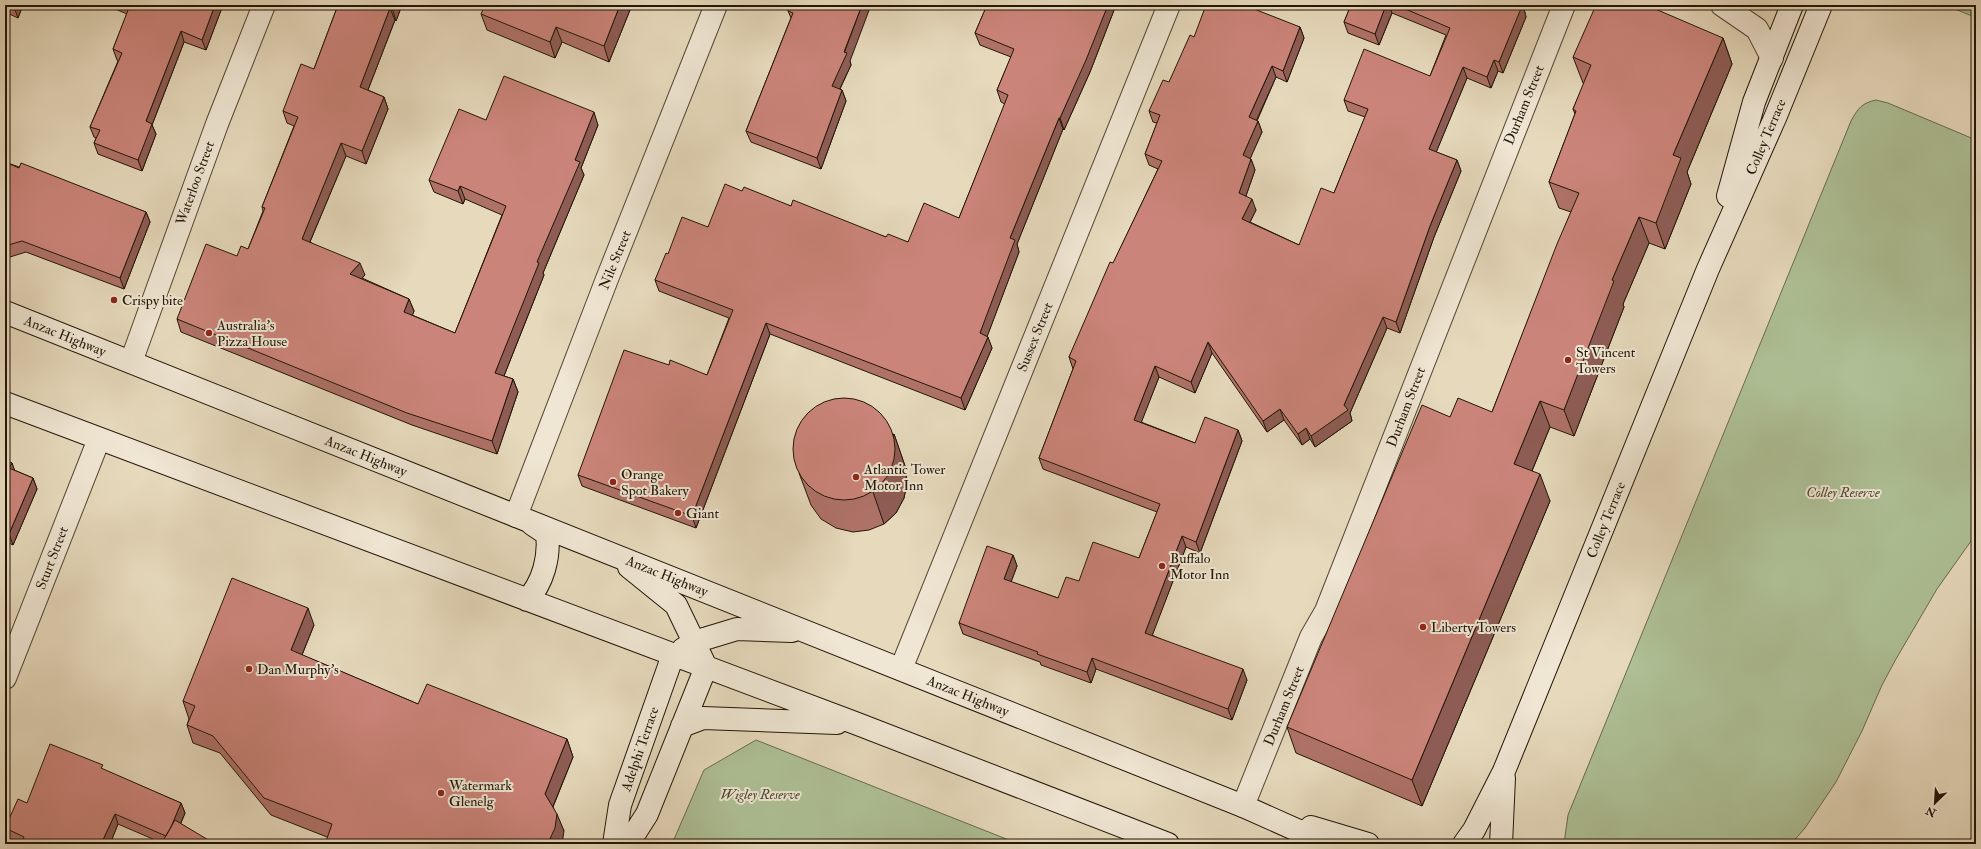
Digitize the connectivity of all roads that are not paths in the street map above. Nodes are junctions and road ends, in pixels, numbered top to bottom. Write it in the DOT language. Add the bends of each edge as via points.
graph roads {
  1 [pos="264,5"];
  2 [pos="716,5"];
  3 [pos="1169,5"];
  4 [pos="1564,5"];
  5 [pos="1722,5"];
  6 [pos="1792,5"];
  7 [pos="1821,5"];
  8 [pos="1772,58"];
  9 [pos="1708,269"];
  10 [pos="5,312"];
  11 [pos="131,362"];
  12 [pos="5,403"];
  13 [pos="100,438"];
  14 [pos="524,518"];
  15 [pos="527,600"];
  16 [pos="694,642"];
  17 [pos="859,652"];
  18 [pos="673,655"];
  19 [pos="706,667"];
  20 [pos="901,669"];
  21 [pos="5,678"];
  22 [pos="854,723"];
  23 [pos="682,726"];
  24 [pos="1504,771"];
  25 [pos="1243,806"];
  26 [pos="614,844"];
  27 [pos="628,844"];
  28 [pos="1168,844"];
  29 [pos="1328,844"];
  30 [pos="1368,844"];
  31 [pos="1464,844"];
  32 [pos="1501,844"];
  1 -- 11 [label="street, Waterloo Street" via="217,124"];
  2 -- 14 [label="street, Nile Street" via="607,279"];
  3 -- 20 [label="street, Sussex Street"];
  4 -- 25 [label="street, Durham Street" via="1326,610 1311,638"];
  5 -- 8 [label="street" via="1757,29"];
  6 -- 8 [label="street, Colley Terrace"];
  7 -- 9 [label="street, Colley Terrace" via="1775,118"];
  8 -- 9 [label="street, Colley Terrace" via="1754,102"];
  9 -- 24 [label="street, Colley Terrace"];
  10 -- 11 [label="street, Anzac Highway"];
  11 -- 14 [label="street, Anzac Highway"];
  12 -- 13 [label="street"];
  13 -- 15 [label="street"];
  13 -- 21 [label="street, Sturt Street"];
  14 -- 15 [label="street" via="547,534 549,549 541,577 533,594"];
  14 -- 16 [label="street" via="616,556 676,605"];
  14 -- 17 [label="street, Anzac Highway"];
  15 -- 18 [label="street"];
  16 -- 17 [label="street" via="737,629 795,632"];
  16 -- 18 [label="street"];
  16 -- 19 [label="street"];
  17 -- 20 [label="street, Anzac Highway"];
  18 -- 19 [label="street"];
  18 -- 26 [label="street, Adelphi Terrace" via="620,805"];
  19 -- 22 [label="street"];
  19 -- 23 [label="street, Adelphi Terrace"];
  20 -- 25 [label="street, Anzac Highway"];
  22 -- 23 [label="street" via="703,718"];
  22 -- 28 [label="street"];
  23 -- 27 [label="street, Adelphi Terrace" via="647,814"];
  24 -- 31 [label="street, Colley Terrace" via="1474,830"];
  24 -- 32 [label="street, Colley Terrace"];
  25 -- 29 [label="street, Anzac Highway"];
  25 -- 30 [label="street"];
}
